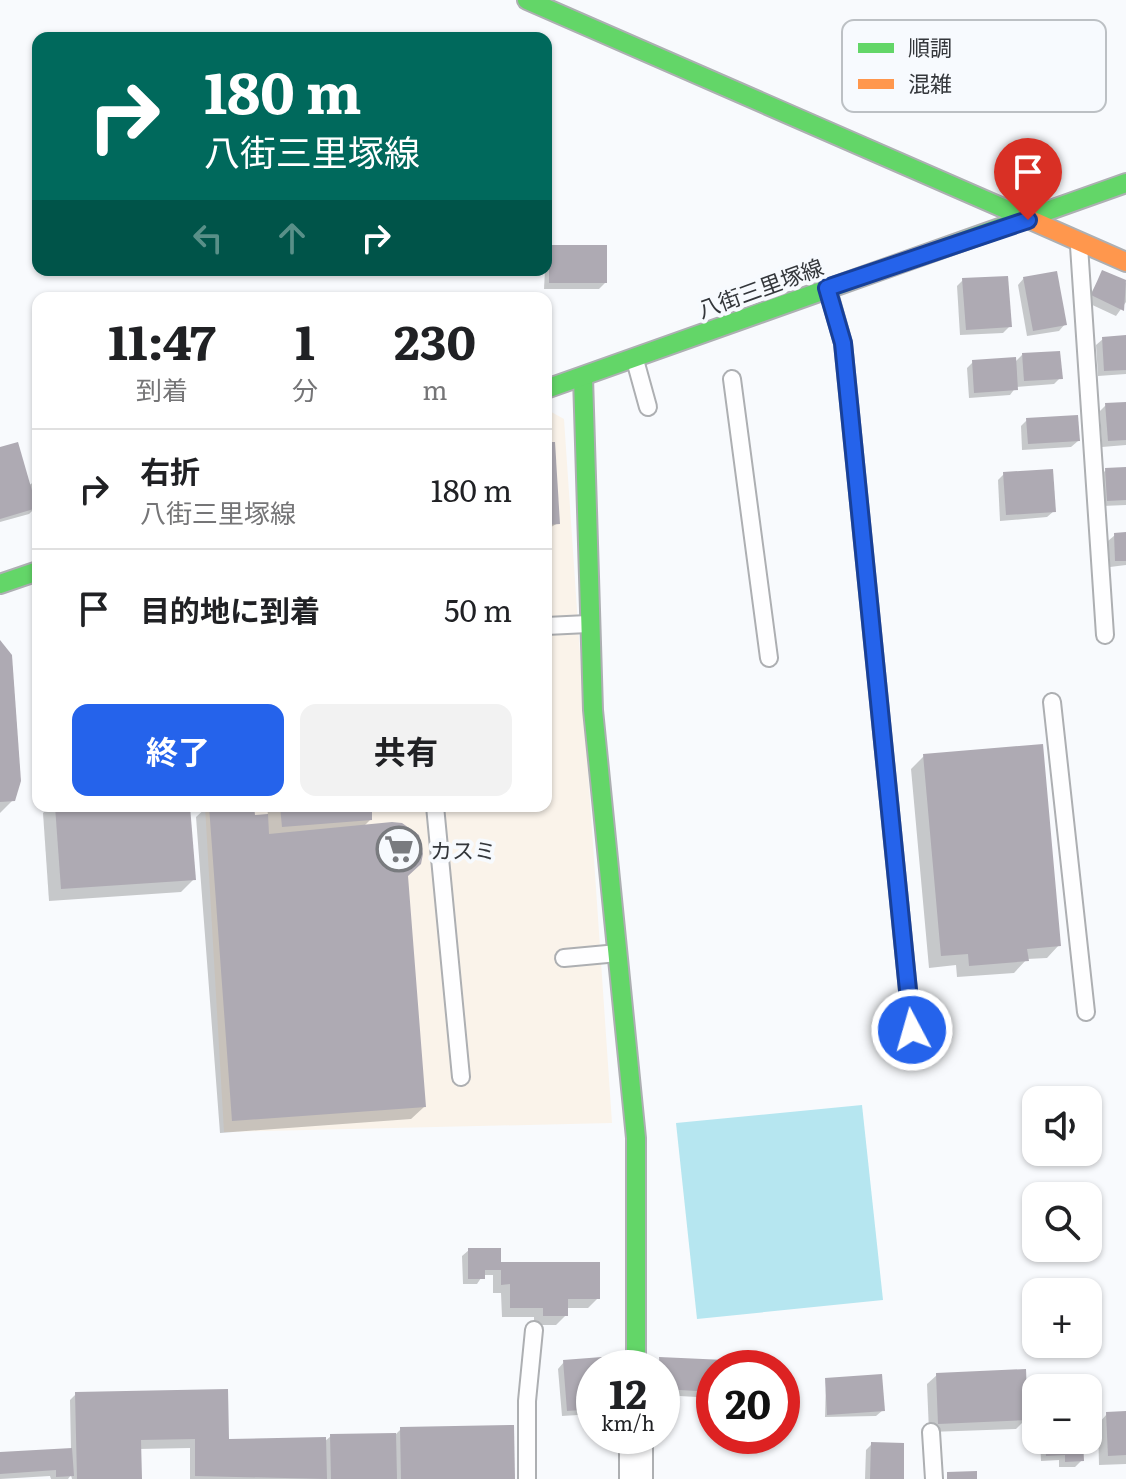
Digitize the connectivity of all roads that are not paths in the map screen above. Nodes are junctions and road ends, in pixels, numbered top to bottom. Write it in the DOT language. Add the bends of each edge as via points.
graph roads {
  1 [pos="527,0"];
  2 [pos="1126,183"];
  3 [pos="1028,220"];
  4 [pos="1079,241"];
  5 [pos="1126,262"];
  6 [pos="827,288"];
  7 [pos="635,358"];
  8 [pos="583,377"];
  9 [pos="732,379"];
  10 [pos="552,387"];
  11 [pos="648,407"];
  12 [pos="32,573"];
  13 [pos="0,584"];
  14 [pos="590,624"];
  15 [pos="552,626"];
  16 [pos="1105,635"];
  17 [pos="769,658"];
  18 [pos="1052,702"];
  19 [pos="436,812"];
  20 [pos="618,953"];
  21 [pos="564,958"];
  22 [pos="1086,1012"];
  23 [pos="912,1030"];
  24 [pos="461,1077"];
  25 [pos="534,1330"];
  26 [pos="636,1350"];
  27 [pos="931,1432"];
  28 [pos="636,1454"];
  29 [pos="527,1479"];
  30 [pos="636,1479"];
  31 [pos="934,1479"];
  1 -- 3 [label="street"];
  2 -- 3 [label="street, 八街三里塚線"];
  3 -- 4 [label="street"];
  3 -- 6 [label="street, 八街三里塚線"];
  4 -- 5 [label="street"];
  4 -- 16 [label="lane"];
  6 -- 7 [label="street, 八街三里塚線"];
  6 -- 23 [label="lane" via="844,355"];
  7 -- 8 [label="street, 八街三里塚線"];
  7 -- 11 [label="lane"];
  8 -- 10 [label="street, 八街三里塚線"];
  8 -- 14 [label="street"];
  9 -- 17 [label="lane"];
  12 -- 13 [label="street"];
  14 -- 15 [label="lane"];
  14 -- 20 [label="street" via="593,710"];
  18 -- 22 [label="lane"];
  19 -- 24 [label="lane"];
  20 -- 21 [label="lane"];
  20 -- 26 [label="street" via="636,1138"];
  25 -- 29 [label="lane"];
  27 -- 31 [label="lane"];
  28 -- 30 [label="street"];
}
